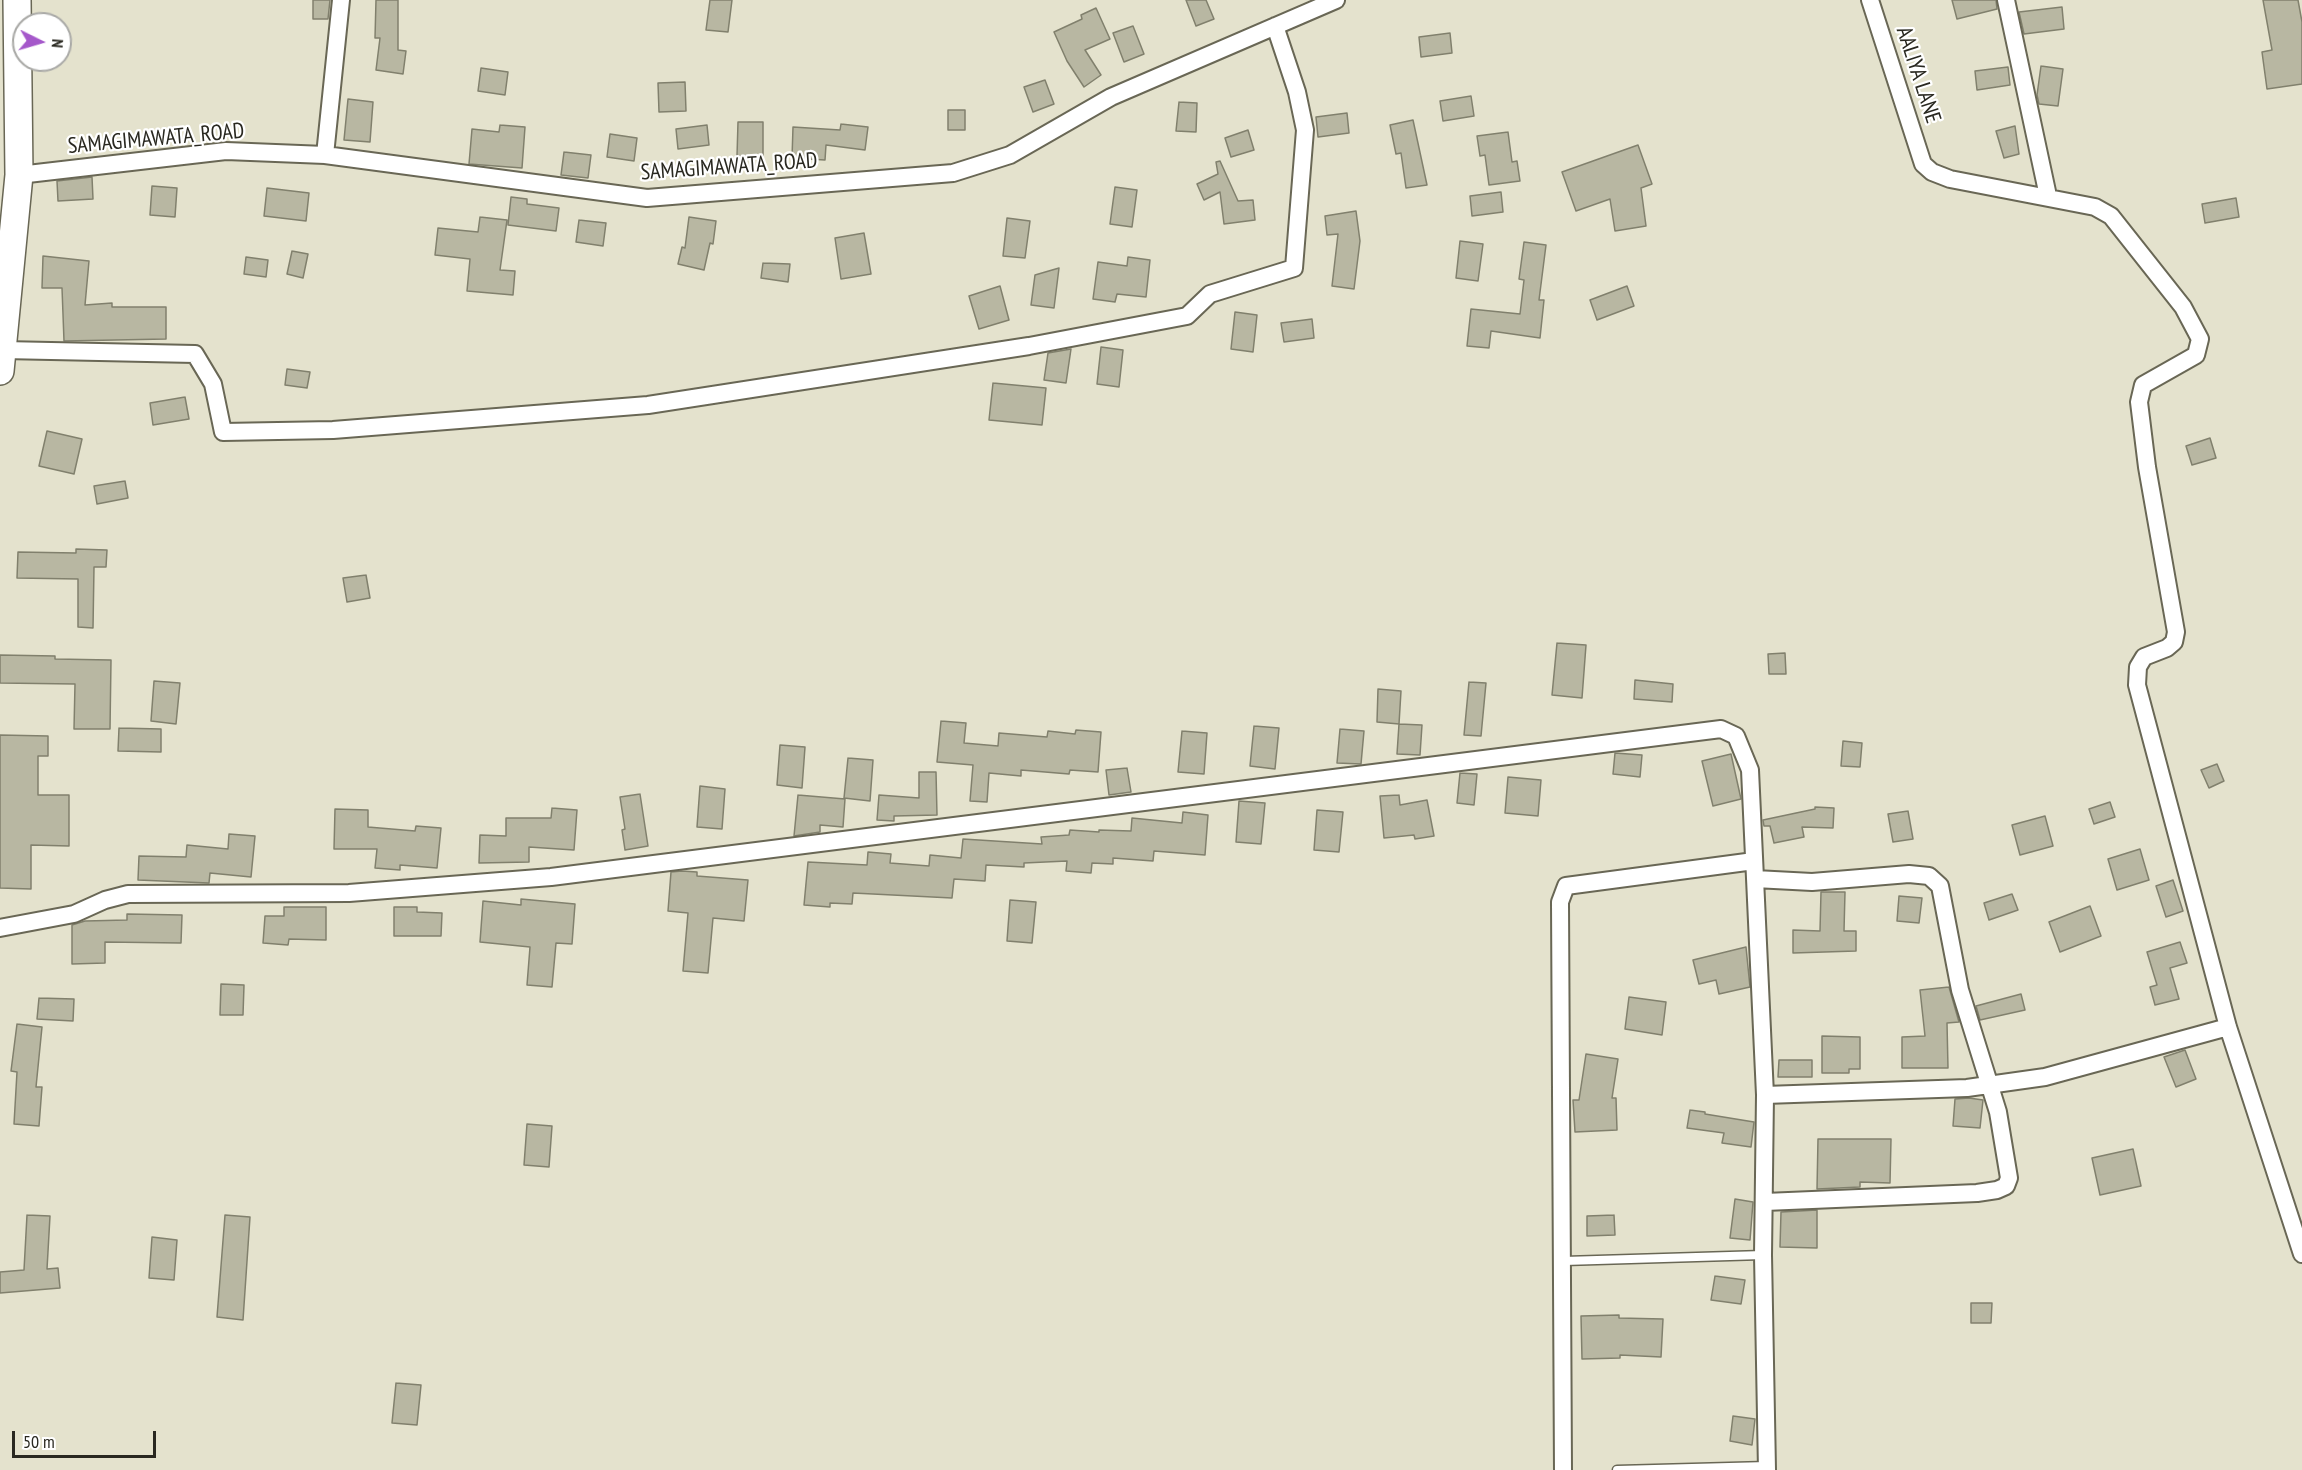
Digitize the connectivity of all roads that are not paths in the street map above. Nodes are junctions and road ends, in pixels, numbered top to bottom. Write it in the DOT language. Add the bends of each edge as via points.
graph roads {
  1 [pos="17,0"];
  2 [pos="341,0"];
  3 [pos="1336,0"];
  4 [pos="1870,0"];
  5 [pos="2006,0"];
  6 [pos="1275,26"];
  7 [pos="326,154"];
  8 [pos="18,175"];
  9 [pos="2048,196"];
  10 [pos="1,361"];
  11 [pos="1754,861"];
  12 [pos="1755,879"];
  13 [pos="0,928"];
  14 [pos="2228,1027"];
  15 [pos="1990,1085"];
  16 [pos="1765,1095"];
  17 [pos="1765,1202"];
  18 [pos="2302,1254"];
  19 [pos="1763,1255"];
  20 [pos="1564,1261"];
  21 [pos="1767,1468"];
  22 [pos="1563,1470"];
  23 [pos="1617,1470"];
  1 -- 8 [label="highway"];
  2 -- 7 [label="street"];
  3 -- 6 [label="street, SAMAGIMAWATA_ROAD"];
  4 -- 9 [label="street, AALIYA LANE" via="1923,164 1950,178"];
  5 -- 9 [label="street"];
  6 -- 7 [label="street, SAMAGIMAWATA_ROAD" via="1111,96 1010,155 953,173 647,198"];
  6 -- 10 [label="street" via="1298,92 1305,130 1294,268 1210,294 1187,316 1029,346 648,405 333,430 223,432 213,384 195,354"];
  7 -- 8 [label="street, SAMAGIMAWATA_ROAD" via="226,151"];
  8 -- 10 [label="highway"];
  9 -- 14 [label="street" via="2095,207 2111,216 2183,307 2200,339 2196,355 2143,385 2139,402 2176,632 2174,642 2167,648 2144,657 2138,667 2137,685"];
  11 -- 12 [label="street"];
  11 -- 13 [label="street" via="1750,770 1736,736 1721,729 551,877 349,893 128,894 74,914"];
  11 -- 20 [label="street" via="1566,886 1560,902"];
  12 -- 15 [label="street" via="1812,882 1909,874 1929,876 1940,886 1960,990"];
  12 -- 16 [label="street"];
  14 -- 15 [label="street" via="2044,1077"];
  14 -- 18 [label="street"];
  15 -- 16 [label="street" via="1878,1093"];
  15 -- 17 [label="street" via="2009,1178 2006,1186 1997,1190"];
  16 -- 17 [label="street"];
  17 -- 19 [label="street"];
  19 -- 20 [label="lane"];
  19 -- 21 [label="street"];
  20 -- 22 [label="street"];
  21 -- 23 [label="lane"];
}
